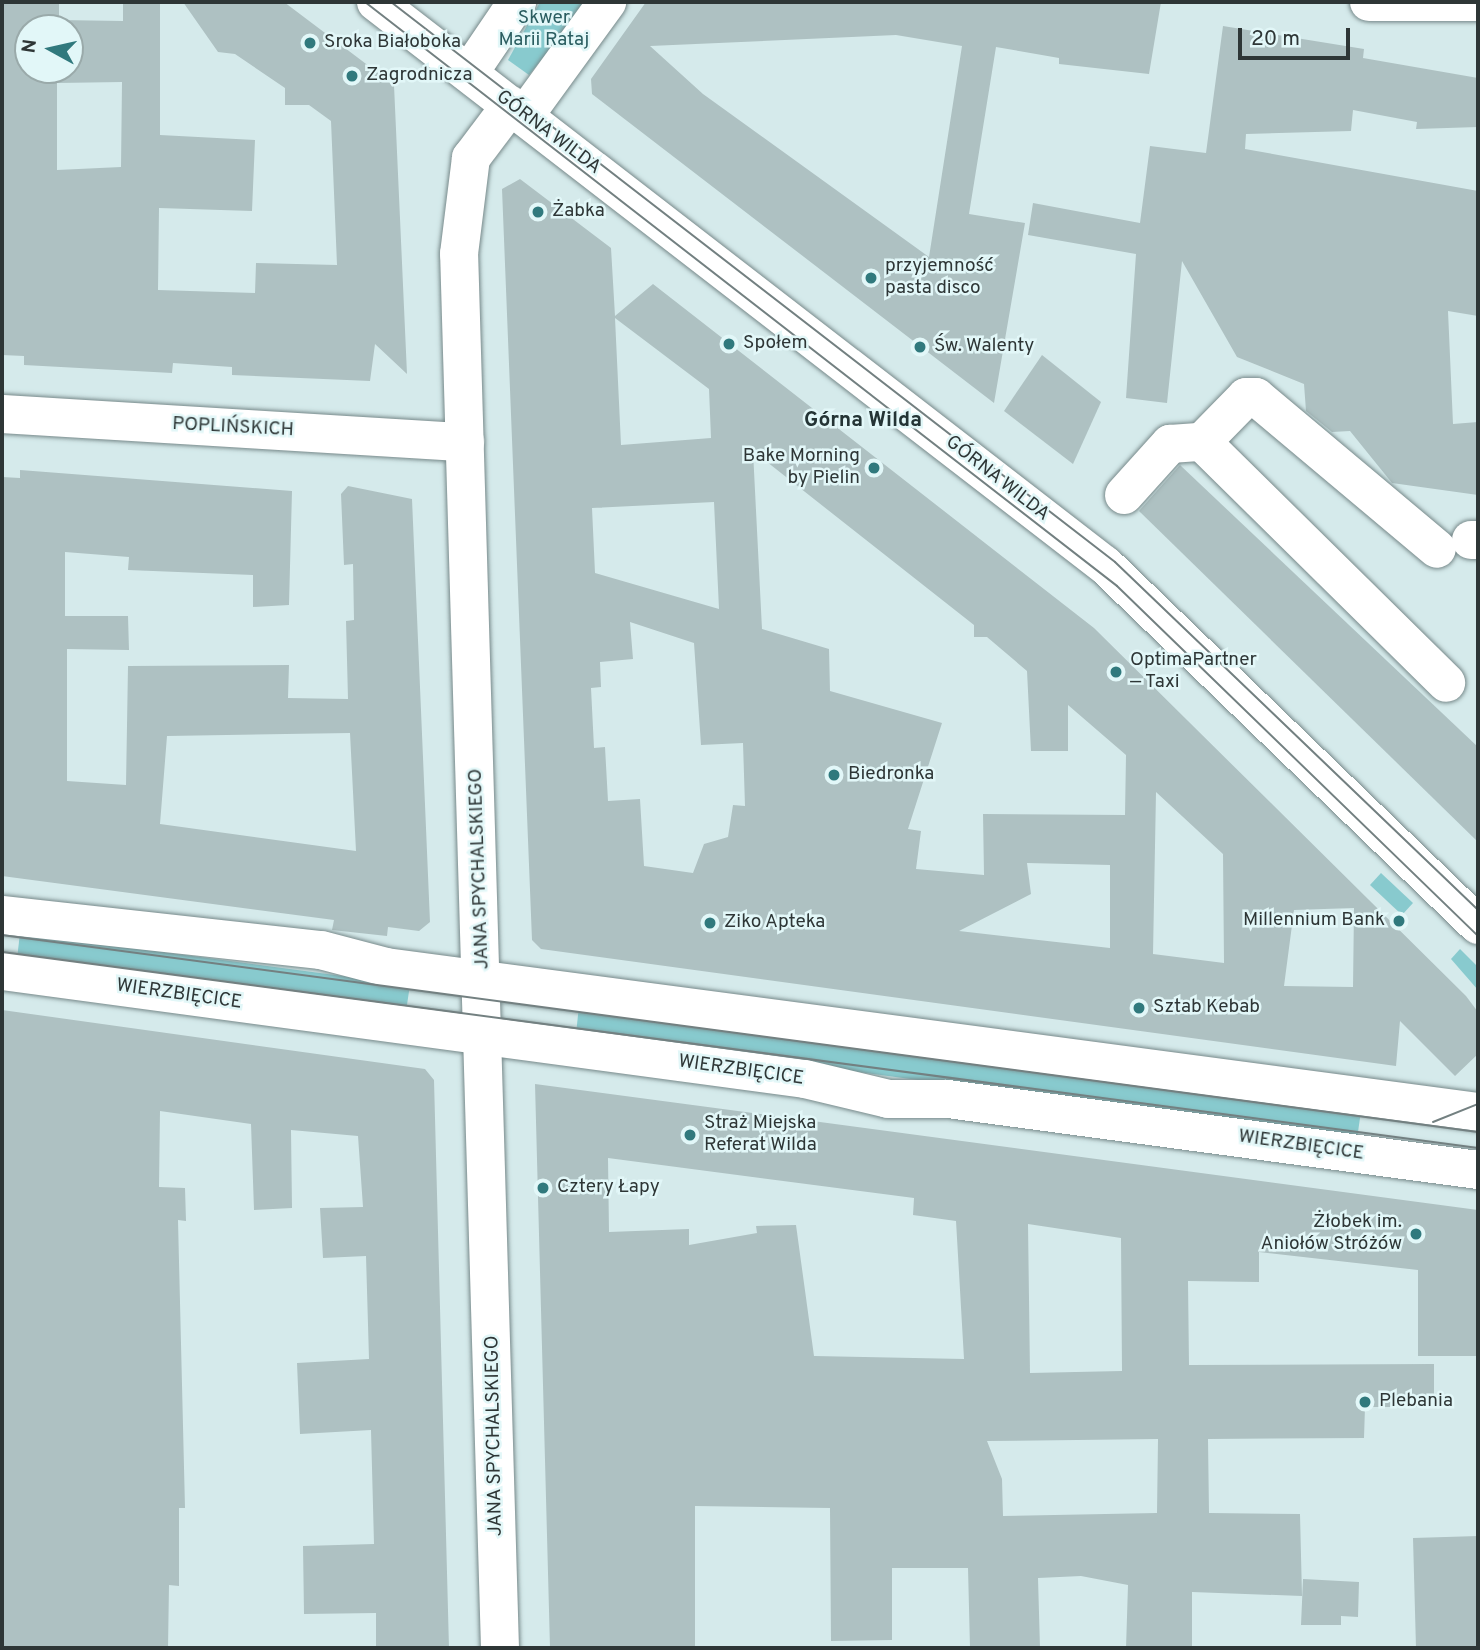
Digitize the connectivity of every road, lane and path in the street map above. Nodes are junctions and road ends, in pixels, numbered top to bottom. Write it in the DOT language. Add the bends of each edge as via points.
graph roads {
  1 [pos="376,2"];
  2 [pos="517,2"];
  3 [pos="607,2"];
  4 [pos="1368,2"];
  5 [pos="1478,2"];
  6 [pos="469,73"];
  7 [pos="518,110"];
  8 [pos="2,414"];
  9 [pos="465,442"];
  10 [pos="1202,442"];
  11 [pos="1124,495"];
  12 [pos="1462,543"];
  13 [pos="1446,683"];
  14 [pos="2,915"];
  15 [pos="1478,925"];
  16 [pos="2,971"];
  17 [pos="483,979"];
  18 [pos="485,1036"];
  19 [pos="1478,1112"];
  20 [pos="1478,1170"];
  21 [pos="500,1648"];
  1 -- 6 [label="street, GÓRNA WILDA"];
  2 -- 6 [label="street"];
  3 -- 7 [label="street, JANA SPYCHALSKIEGO"];
  4 -- 5 [label="street"];
  6 -- 7 [label="street, GÓRNA WILDA"];
  7 -- 9 [label="street, JANA SPYCHALSKIEGO" via="473,153 459,216"];
  7 -- 15 [label="street, GÓRNA WILDA" via="1106,566"];
  8 -- 9 [label="street, POPLIŃSKICH"];
  9 -- 17 [label="street, JANA SPYCHALSKIEGO"];
  10 -- 11 [label="street" via="1170,444"];
  10 -- 12 [label="street" via="1246,397 1256,397"];
  10 -- 13 [label="street"];
  14 -- 17 [label="street" via="321,950"];
  16 -- 18 [label="street, WIERZBIĘCICE"];
  17 -- 18 [label="street, JANA SPYCHALSKIEGO"];
  17 -- 19 [label="street"];
  18 -- 20 [label="street, WIERZBIĘCICE" via="805,1079 888,1099 948,1099"];
  18 -- 21 [label="street, JANA SPYCHALSKIEGO"];
}
